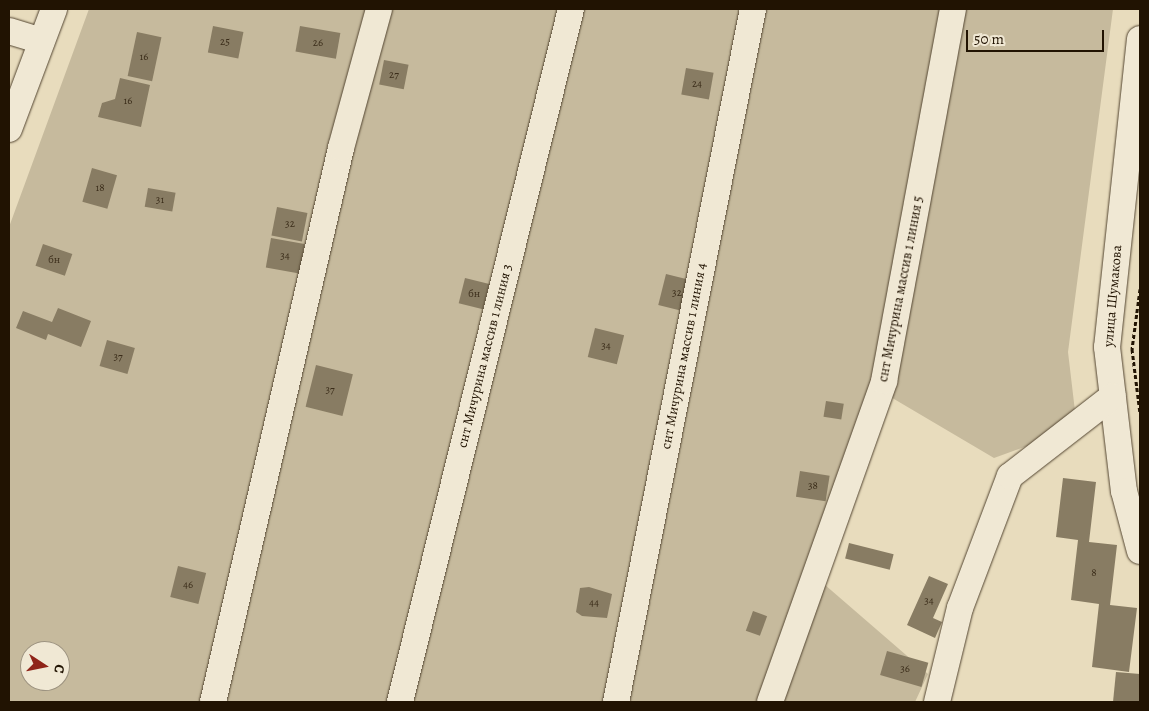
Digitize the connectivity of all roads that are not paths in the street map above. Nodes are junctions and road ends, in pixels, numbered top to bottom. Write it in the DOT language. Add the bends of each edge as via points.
graph roads {
  1 [pos="54,9"];
  2 [pos="379,9"];
  3 [pos="571,9"];
  4 [pos="753,9"];
  5 [pos="953,9"];
  6 [pos="9,31"];
  7 [pos="1140,38"];
  8 [pos="42,41"];
  9 [pos="9,129"];
  10 [pos="1113,396"];
  11 [pos="1140,551"];
  12 [pos="213,702"];
  13 [pos="400,702"];
  14 [pos="616,702"];
  15 [pos="770,702"];
  16 [pos="938,702"];
  1 -- 8 [label="street"];
  2 -- 12 [label="street" via="341,148"];
  3 -- 13 [label="street, снт Мичурина массив 1 линия 3"];
  4 -- 14 [label="street, снт Мичурина массив 1 линия 4"];
  5 -- 15 [label="street, снт Мичурина массив 1 линия 5" via="884,381"];
  6 -- 8 [label="street"];
  7 -- 10 [label="street, улица Шумакова" via="1107,347"];
  8 -- 9 [label="street"];
  10 -- 11 [label="street, улица Шумакова" via="1124,491"];
  10 -- 16 [label="street" via="1010,476 960,608"];
}
